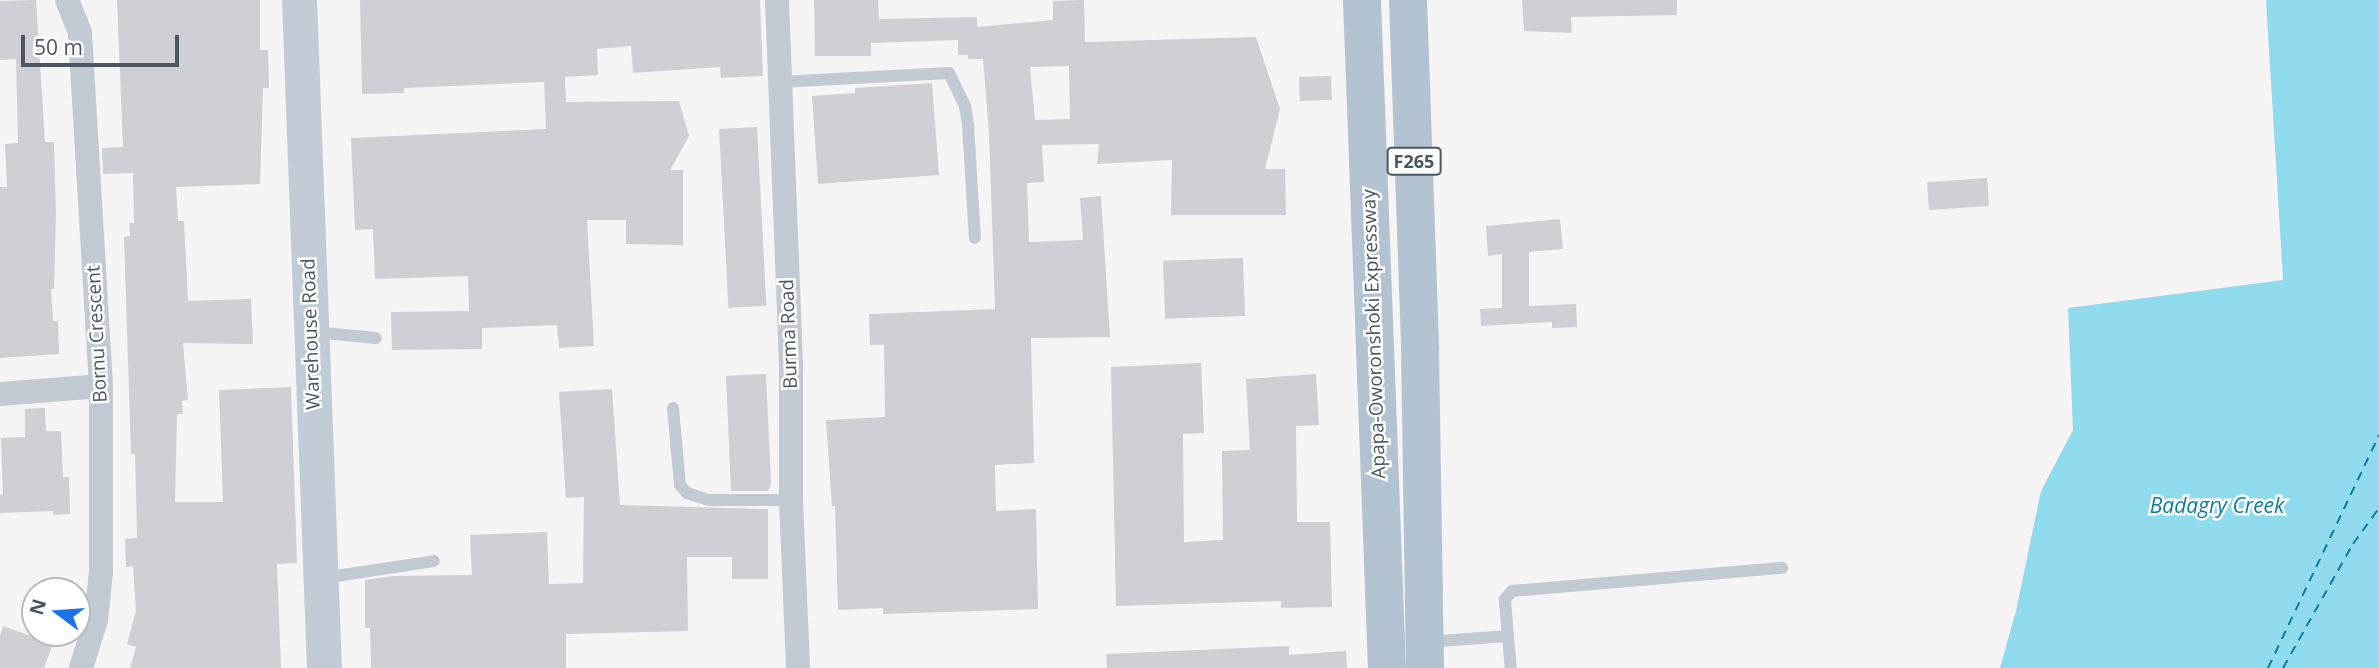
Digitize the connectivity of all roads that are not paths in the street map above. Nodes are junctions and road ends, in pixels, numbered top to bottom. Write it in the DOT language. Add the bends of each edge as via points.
graph roads {
  1 [pos="67,0"];
  2 [pos="299,0"];
  3 [pos="777,0"];
  4 [pos="1362,0"];
  5 [pos="1408,0"];
  6 [pos="779,82"];
  7 [pos="975,238"];
  8 [pos="310,332"];
  9 [pos="376,338"];
  10 [pos="101,386"];
  11 [pos="0,394"];
  12 [pos="673,408"];
  13 [pos="791,500"];
  14 [pos="433,561"];
  15 [pos="1782,568"];
  16 [pos="319,579"];
  17 [pos="1508,636"];
  18 [pos="1426,655"];
  19 [pos="81,668"];
  20 [pos="324,668"];
  21 [pos="798,668"];
  22 [pos="1387,668"];
  23 [pos="1511,668"];
  1 -- 10 [label="street, Bornu Crescent" via="80,33"];
  2 -- 8 [label="main road, Warehouse Road"];
  3 -- 6 [label="street, Burma Road"];
  4 -- 22 [label="main road, Apapa-Oworonshoki Expressway / F265"];
  5 -- 18 [label="main road, F265"];
  6 -- 7 [label="lane" via="949,73 965,106 968,125"];
  6 -- 13 [label="street, Burma Road" via="791,369"];
  8 -- 9 [label="lane"];
  8 -- 16 [label="main road, Warehouse Road"];
  10 -- 11 [label="street"];
  10 -- 19 [label="street, Bornu Crescent" via="101,572 96,620"];
  12 -- 13 [label="lane" via="680,485 687,493 709,500"];
  13 -- 21 [label="street, Burma Road"];
  14 -- 16 [label="lane"];
  15 -- 17 [label="lane" via="1512,591 1505,598"];
  16 -- 20 [label="main road, Warehouse Road"];
  17 -- 18 [label="lane"];
  17 -- 23 [label="lane"];
}
